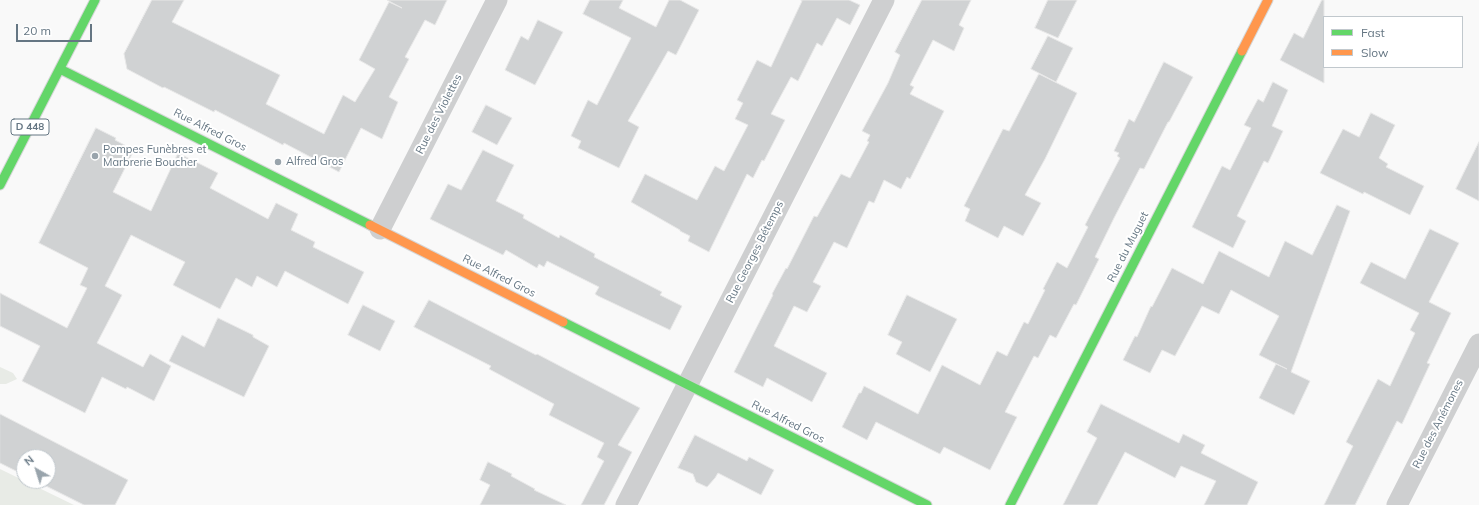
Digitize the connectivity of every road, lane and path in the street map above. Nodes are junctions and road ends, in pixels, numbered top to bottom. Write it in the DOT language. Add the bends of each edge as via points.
graph roads {
  1 [pos="95,0"];
  2 [pos="498,0"];
  3 [pos="884,0"];
  4 [pos="1268,0"];
  5 [pos="60,69"];
  6 [pos="0,185"];
  7 [pos="380,229"];
  8 [pos="1479,344"];
  9 [pos="687,385"];
  10 [pos="626,505"];
  11 [pos="927,505"];
  12 [pos="1010,505"];
  13 [pos="1397,505"];
  1 -- 5 [label="street, D 448"];
  2 -- 7 [label="street, Rue des Violettes"];
  3 -- 9 [label="street, Rue Georges Bétemps"];
  4 -- 12 [label="street, Rue du Muguet"];
  5 -- 6 [label="street, D 448"];
  5 -- 7 [label="street, Rue Alfred Gros"];
  7 -- 9 [label="street, Rue Alfred Gros"];
  8 -- 13 [label="street, Rue des Anémones"];
  9 -- 10 [label="street, Rue Georges Bétemps"];
  9 -- 11 [label="street, Rue Alfred Gros"];
}
